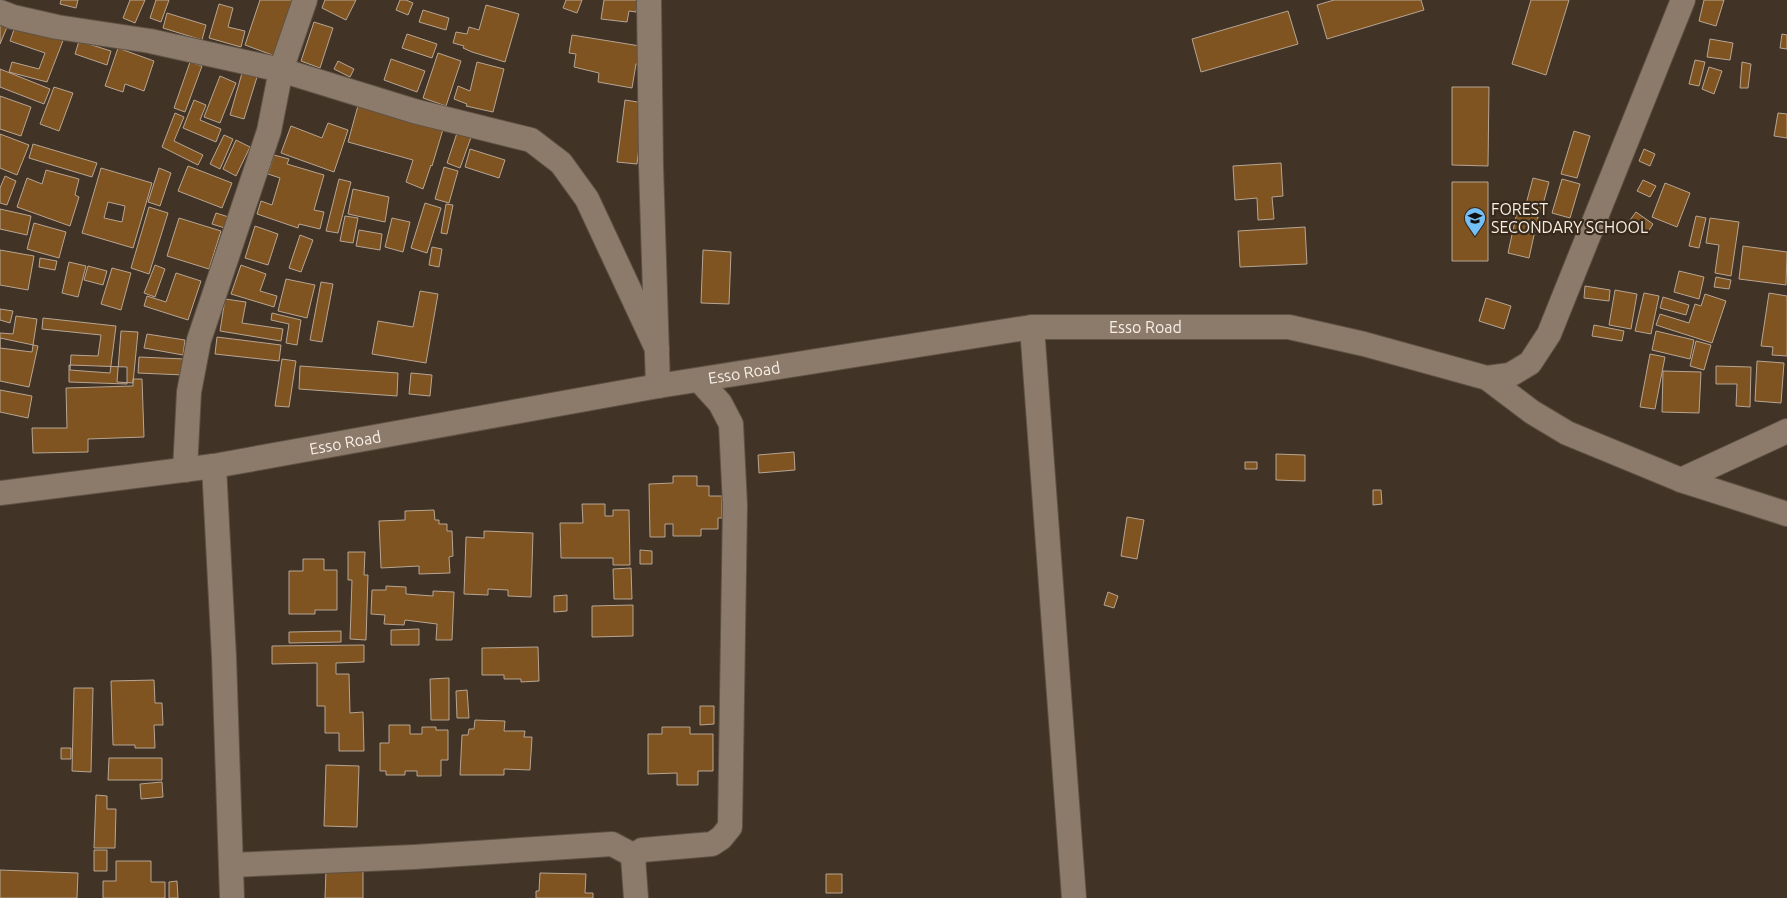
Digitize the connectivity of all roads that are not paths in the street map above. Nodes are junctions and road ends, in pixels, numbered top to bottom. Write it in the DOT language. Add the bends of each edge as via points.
graph roads {
  1 [pos="305,0"];
  2 [pos="649,0"];
  3 [pos="1683,0"];
  4 [pos="0,12"];
  5 [pos="281,70"];
  6 [pos="1032,327"];
  7 [pos="657,349"];
  8 [pos="1487,378"];
  9 [pos="699,380"];
  10 [pos="658,386"];
  11 [pos="1787,431"];
  12 [pos="214,466"];
  13 [pos="185,470"];
  14 [pos="1681,480"];
  15 [pos="0,493"];
  16 [pos="1787,514"];
  17 [pos="633,857"];
  18 [pos="231,866"];
  19 [pos="232,898"];
  20 [pos="636,898"];
  21 [pos="1074,898"];
  1 -- 5 [label="street"];
  2 -- 7 [label="street" via="650,166"];
  3 -- 8 [label="street" via="1549,334 1530,363 1510,375"];
  4 -- 5 [label="street" via="57,27 150,42"];
  5 -- 7 [label="street" via="414,110 531,140 561,163 587,199"];
  5 -- 13 [label="street" via="269,131 199,340 189,392"];
  6 -- 8 [label="street, Esso Road" via="1290,328 1364,344"];
  6 -- 9 [label="street, Esso Road"];
  6 -- 21 [label="street"];
  7 -- 10 [label="street"];
  8 -- 14 [label="street" via="1532,412 1567,433"];
  9 -- 10 [label="street, Esso Road"];
  9 -- 17 [label="street" via="720,403 731,424 735,505 730,828 712,844 642,850"];
  10 -- 12 [label="street, Esso Road"];
  11 -- 14 [label="street"];
  12 -- 13 [label="street, Esso Road"];
  12 -- 18 [label="street"];
  13 -- 15 [label="street, Esso Road"];
  14 -- 16 [label="street"];
  17 -- 18 [label="street" via="612,844"];
  17 -- 20 [label="street"];
  18 -- 19 [label="street"];
}
